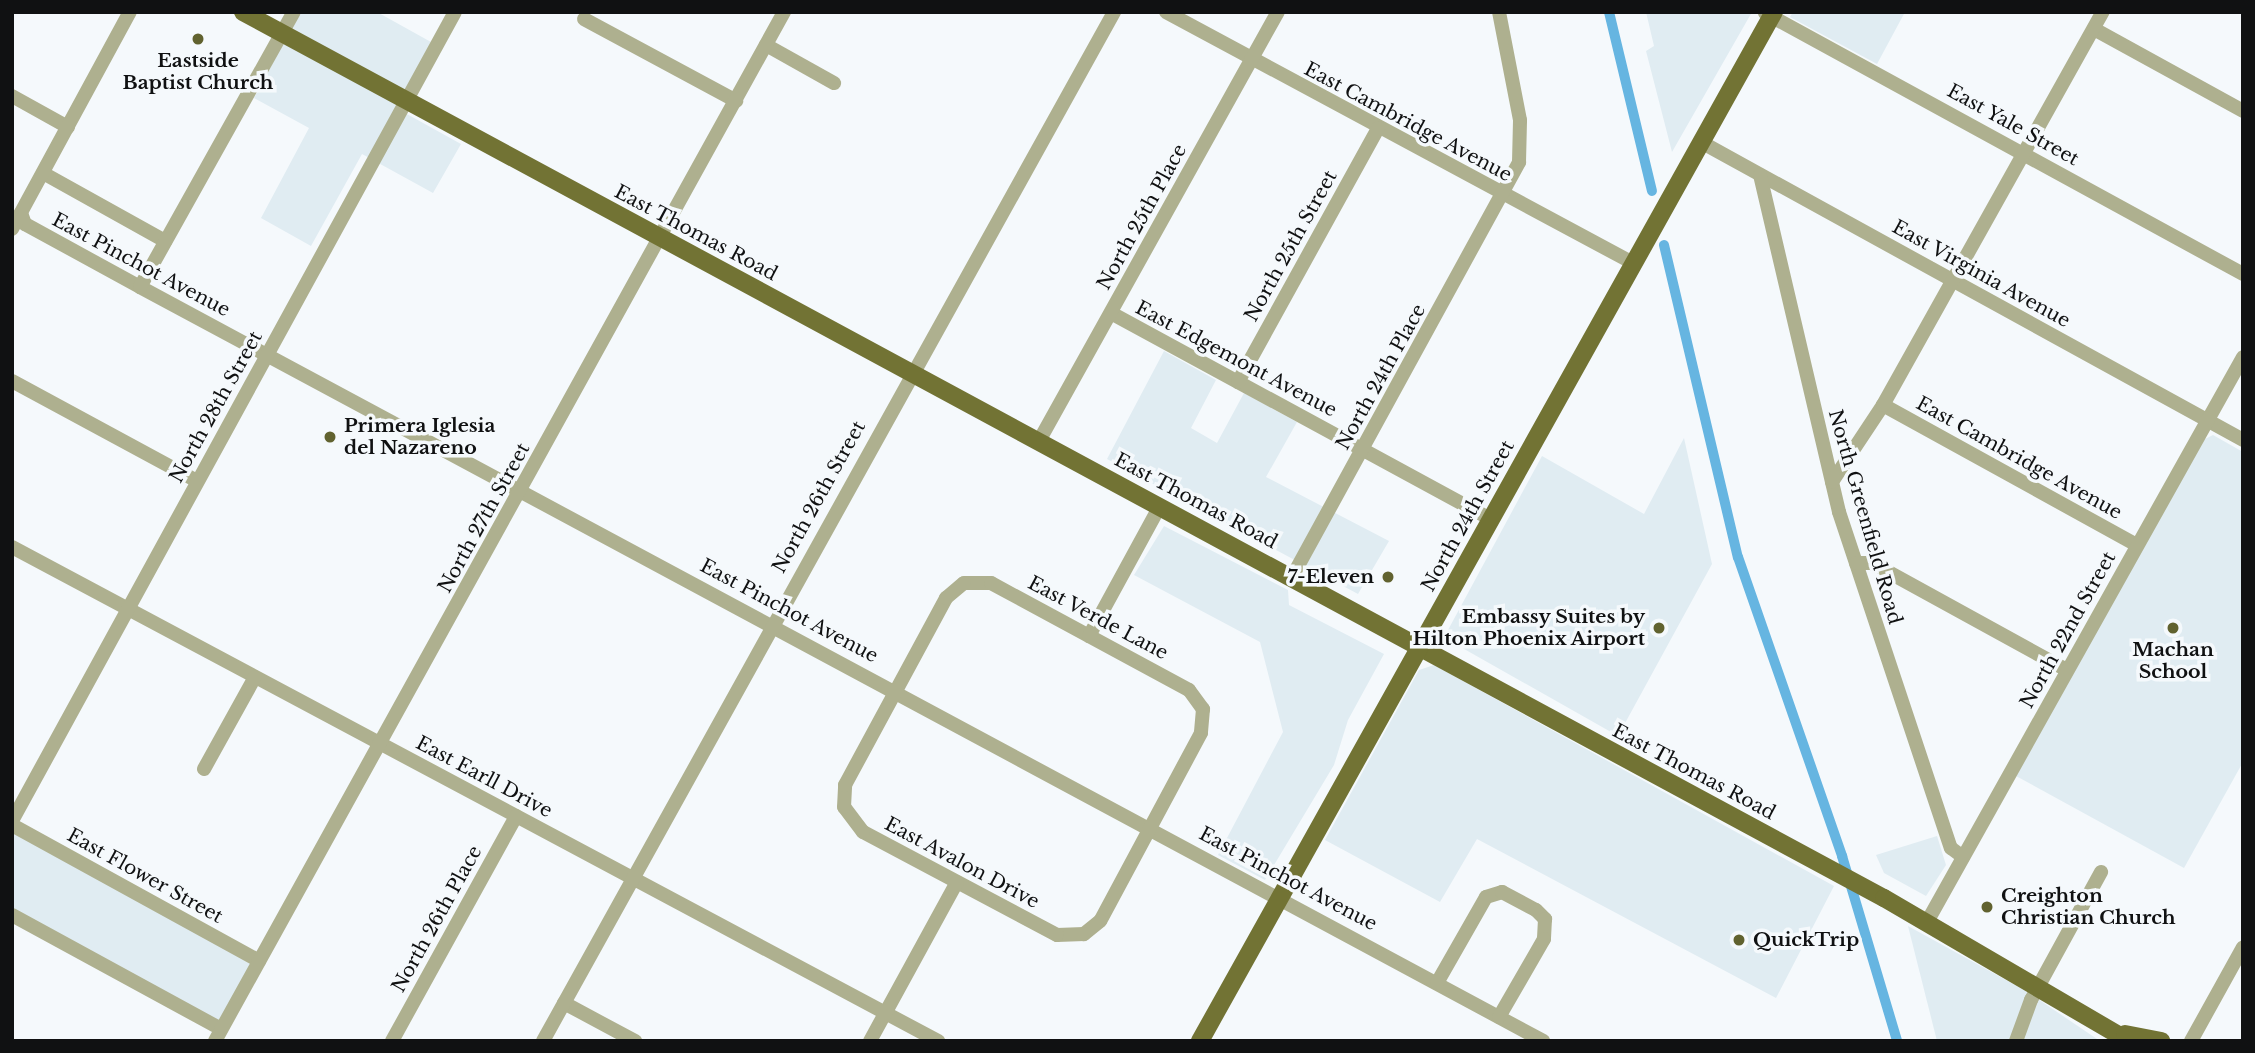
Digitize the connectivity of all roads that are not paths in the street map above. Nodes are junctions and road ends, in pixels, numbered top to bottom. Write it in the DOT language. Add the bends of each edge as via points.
graph roads {
  1 [pos="130,12"];
  2 [pos="243,12"];
  3 [pos="294,12"];
  4 [pos="455,12"];
  5 [pos="784,12"];
  6 [pos="1114,12"];
  7 [pos="1166,12"];
  8 [pos="1278,12"];
  9 [pos="1499,12"];
  10 [pos="2103,12"];
  11 [pos="1770,14"];
  12 [pos="584,19"];
  13 [pos="2094,29"];
  14 [pos="282,33"];
  15 [pos="766,45"];
  16 [pos="1252,59"];
  17 [pos="834,83"];
  18 [pos="12,96"];
  19 [pos="406,100"];
  20 [pos="736,101"];
  21 [pos="2243,111"];
  22 [pos="68,127"];
  23 [pos="1378,128"];
  24 [pos="1701,142"];
  25 [pos="2024,153"];
  26 [pos="43,173"];
  27 [pos="1760,175"];
  28 [pos="1504,195"];
  29 [pos="21,214"];
  30 [pos="12,229"];
  31 [pos="660,237"];
  32 [pos="165,241"];
  33 [pos="1633,263"];
  34 [pos="2243,274"];
  35 [pos="1953,279"];
  36 [pos="140,287"];
  37 [pos="1111,313"];
  38 [pos="267,354"];
  39 [pos="2243,356"];
  40 [pos="912,373"];
  41 [pos="12,381"];
  42 [pos="1238,382"];
  43 [pos="1883,405"];
  44 [pos="2207,420"];
  45 [pos="2243,440"];
  46 [pos="1039,441"];
  47 [pos="1363,450"];
  48 [pos="197,481"];
  49 [pos="1832,482"];
  50 [pos="521,491"];
  51 [pos="1160,506"];
  52 [pos="1490,519"];
  53 [pos="2137,545"];
  54 [pos="12,547"];
  55 [pos="1856,563"];
  56 [pos="1292,577"];
  57 [pos="127,608"];
  58 [pos="772,622"];
  59 [pos="1090,636"];
  60 [pos="1419,646"];
  61 [pos="2067,670"];
  62 [pos="255,677"];
  63 [pos="897,690"];
  64 [pos="380,743"];
  65 [pos="204,769"];
  66 [pos="516,816"];
  67 [pos="12,823"];
  68 [pos="1151,827"];
  69 [pos="1963,857"];
  70 [pos="2101,872"];
  71 [pos="633,877"];
  72 [pos="957,882"];
  73 [pos="1280,896"];
  74 [pos="12,915"];
  75 [pos="1927,922"];
  76 [pos="2243,947"];
  77 [pos="259,961"];
  78 [pos="1437,983"];
  79 [pos="2038,985"];
  80 [pos="564,1003"];
  81 [pos="886,1012"];
  82 [pos="1499,1017"];
  83 [pos="218,1035"];
  84 [pos="2127,1038"];
  85 [pos="1535,1039"];
  86 [pos="392,1041"];
  87 [pos="543,1041"];
  88 [pos="635,1041"];
  89 [pos="870,1041"];
  90 [pos="938,1041"];
  91 [pos="1200,1041"];
  92 [pos="2017,1041"];
  93 [pos="2161,1041"];
  94 [pos="2191,1041"];
  1 -- 22 [label="street"];
  2 -- 14 [label="main road, East Thomas Road"];
  3 -- 14 [label="street"];
  4 -- 19 [label="street, North 28th Street"];
  5 -- 15 [label="street, North 27th Street"];
  6 -- 40 [label="street, North 26th Street"];
  7 -- 16 [label="street, East Cambridge Avenue"];
  8 -- 16 [label="street, North 25th Place"];
  9 -- 28 [label="street, North 24th Place" via="1520,120 1519,162"];
  10 -- 13 [label="street"];
  11 -- 24 [label="main road, North 24th Street"];
  11 -- 25 [label="street, East Yale Street"];
  12 -- 20 [label="street"];
  13 -- 21 [label="street"];
  13 -- 25 [label="street"];
  14 -- 19 [label="main road, East Thomas Road"];
  14 -- 32 [label="street"];
  15 -- 17 [label="street"];
  15 -- 20 [label="street, North 27th Street"];
  16 -- 23 [label="street, East Cambridge Avenue"];
  16 -- 37 [label="street, North 25th Place"];
  18 -- 22 [label="street"];
  19 -- 31 [label="main road, East Thomas Road"];
  19 -- 38 [label="street, North 28th Street"];
  20 -- 31 [label="street, North 27th Street"];
  22 -- 26 [label="street"];
  23 -- 28 [label="street, East Cambridge Avenue"];
  23 -- 42 [label="street, North 25th Street"];
  24 -- 27 [label="street, East Virginia Avenue"];
  24 -- 33 [label="main road, North 24th Street"];
  25 -- 34 [label="street, East Yale Street"];
  25 -- 35 [label="street"];
  26 -- 29 [label="street"];
  26 -- 32 [label="street, East Pinchot Avenue"];
  27 -- 35 [label="street, East Virginia Avenue"];
  27 -- 49 [label="street, North Greenfield Road"];
  28 -- 33 [label="street, East Cambridge Avenue"];
  28 -- 47 [label="street, North 24th Place"];
  29 -- 30 [label="street"];
  29 -- 36 [label="street, East Pinchot Avenue" via="25,224"];
  31 -- 40 [label="main road, East Thomas Road"];
  31 -- 50 [label="street, North 27th Street"];
  32 -- 36 [label="street"];
  33 -- 52 [label="main road, North 24th Street"];
  35 -- 43 [label="street"];
  35 -- 44 [label="street, East Virginia Avenue"];
  36 -- 38 [label="street, East Pinchot Avenue"];
  37 -- 42 [label="street, East Edgemont Avenue"];
  37 -- 46 [label="street, North 25th Place"];
  38 -- 48 [label="street, North 28th Street"];
  38 -- 50 [label="street, East Pinchot Avenue"];
  39 -- 44 [label="street, North 22nd Street"];
  40 -- 46 [label="main road, East Thomas Road"];
  40 -- 58 [label="street, North 26th Street"];
  41 -- 48 [label="street"];
  42 -- 47 [label="street, East Edgemont Avenue"];
  43 -- 49 [label="street"];
  43 -- 53 [label="street, East Cambridge Avenue"];
  44 -- 45 [label="street, East Virginia Avenue"];
  44 -- 53 [label="street, North 22nd Street"];
  46 -- 51 [label="main road, East Thomas Road"];
  47 -- 52 [label="street, East Edgemont Avenue"];
  47 -- 56 [label="street, North 24th Place"];
  48 -- 57 [label="street, North 28th Street"];
  49 -- 55 [label="street, North Greenfield Road"];
  50 -- 58 [label="street, East Pinchot Avenue"];
  50 -- 64 [label="street, North 27th Street"];
  51 -- 56 [label="main road, East Thomas Road"];
  51 -- 59 [label="street"];
  52 -- 60 [label="main road, North 24th Street"];
  53 -- 61 [label="street, North 22nd Street"];
  54 -- 57 [label="street, East Earll Drive"];
  55 -- 61 [label="street" via="1872,563"];
  55 -- 69 [label="street, North Greenfield Road" via="1951,848"];
  56 -- 60 [label="main road, East Thomas Road"];
  57 -- 62 [label="street, East Earll Drive"];
  57 -- 67 [label="street, North 28th Street"];
  58 -- 63 [label="street, East Pinchot Avenue"];
  58 -- 71 [label="street, North 26th Street"];
  59 -- 63 [label="street, East Verde Lane" via="991,583 964,583 946,598"];
  59 -- 68 [label="street, East Verde Lane" via="1189,690 1203,709 1201,733"];
  60 -- 73 [label="main road, North 24th Street"];
  60 -- 75 [label="main road, East Thomas Road"];
  61 -- 69 [label="street, North 22nd Street"];
  62 -- 64 [label="street, East Earll Drive"];
  62 -- 65 [label="street"];
  63 -- 68 [label="street, East Pinchot Avenue"];
  63 -- 72 [label="street, East Avalon Drive" via="845,785 844,807 863,832"];
  64 -- 66 [label="street, East Earll Drive"];
  64 -- 77 [label="street, North 27th Street"];
  66 -- 71 [label="street, East Earll Drive"];
  66 -- 86 [label="street, North 26th Place"];
  67 -- 77 [label="street, East Flower Street"];
  68 -- 72 [label="street, East Avalon Drive" via="1100,921 1074,936 1056,935"];
  68 -- 73 [label="street, East Pinchot Avenue"];
  69 -- 75 [label="street, North 22nd Street"];
  70 -- 79 [label="street"];
  71 -- 80 [label="street, North 26th Street"];
  71 -- 81 [label="street, East Earll Drive"];
  72 -- 81 [label="street"];
  73 -- 78 [label="street, East Pinchot Avenue"];
  73 -- 91 [label="main road, North 24th Street"];
  74 -- 83 [label="street"];
  75 -- 79 [label="main road, East Thomas Road"];
  76 -- 94 [label="street"];
  77 -- 83 [label="street, North 27th Street"];
  78 -- 82 [label="street, East Pinchot Avenue"];
  78 -- 82 [label="street" via="1486,897 1502,892 1536,910 1545,919 1544,939"];
  79 -- 84 [label="main road, East Thomas Road"];
  79 -- 92 [label="street"];
  80 -- 87 [label="street, North 26th Street"];
  80 -- 88 [label="street"];
  81 -- 89 [label="street"];
  81 -- 90 [label="street, East Earll Drive"];
  82 -- 85 [label="street, East Pinchot Avenue"];
  84 -- 93 [label="main road, East Thomas Road"];
}
